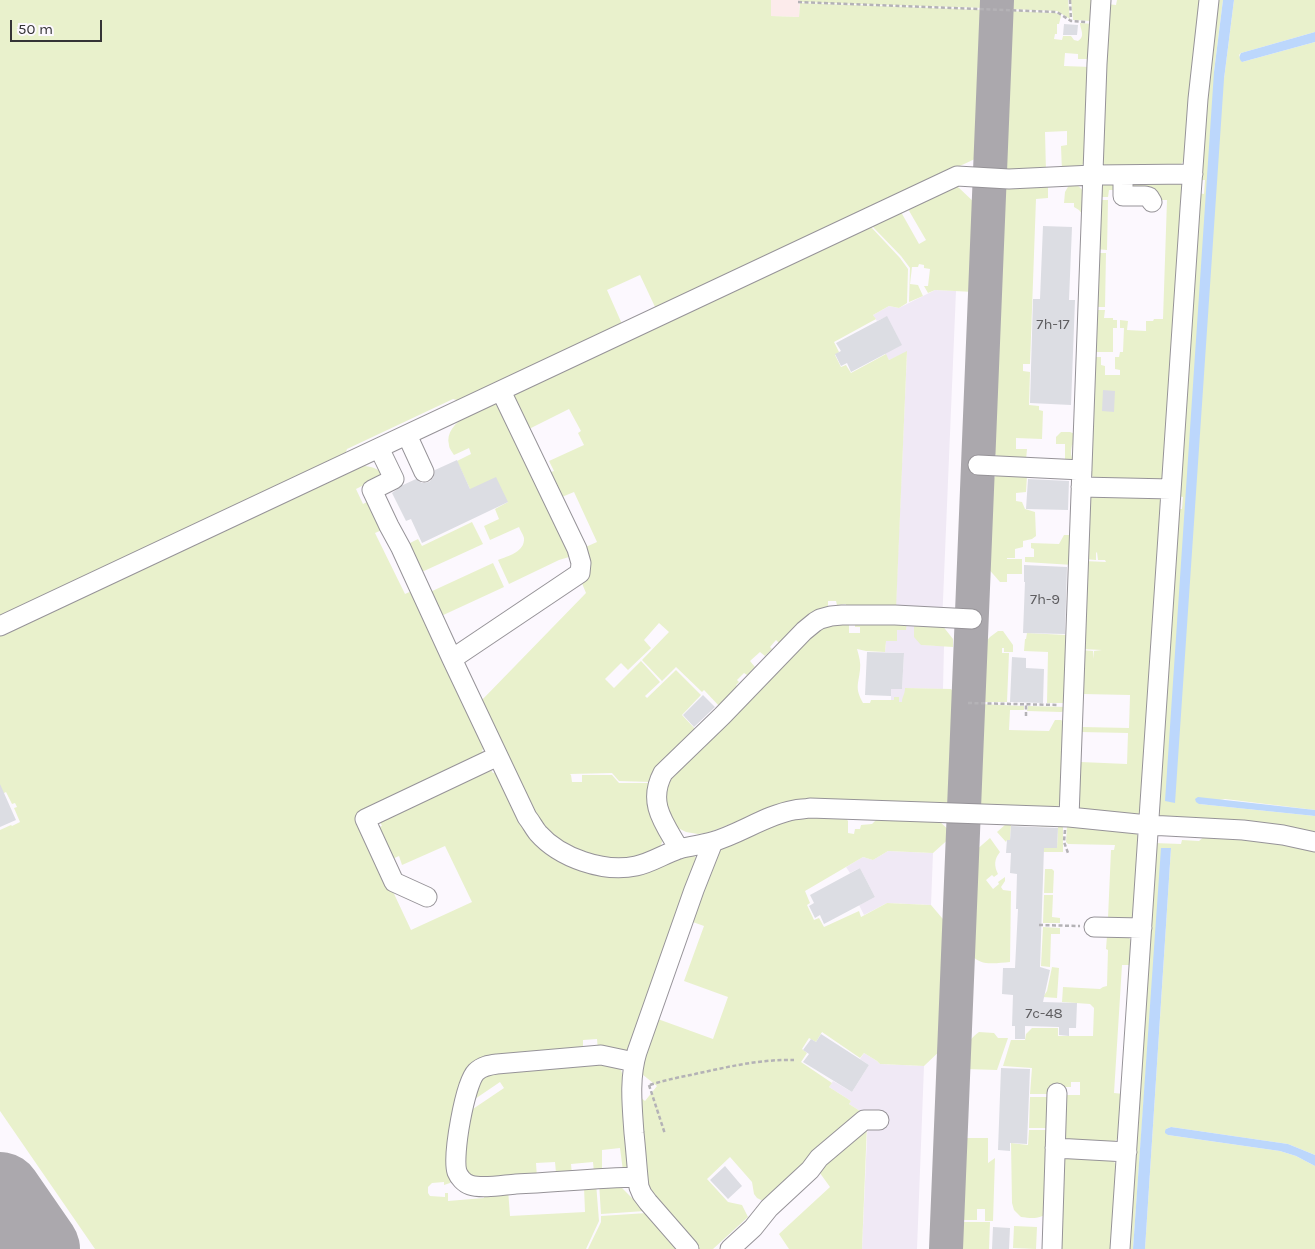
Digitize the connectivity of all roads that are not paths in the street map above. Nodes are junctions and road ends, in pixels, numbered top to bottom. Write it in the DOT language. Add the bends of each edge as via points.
graph roads {
  1 [pos="1101,0"];
  2 [pos="1209,0"];
  3 [pos="1193,174"];
  4 [pos="1093,175"];
  5 [pos="1124,175"];
  6 [pos="1152,202"];
  7 [pos="502,390"];
  8 [pos="407,435"];
  9 [pos="379,448"];
  10 [pos="978,465"];
  11 [pos="424,472"];
  12 [pos="1082,479"];
  13 [pos="1171,489"];
  14 [pos="972,619"];
  15 [pos="0,626"];
  16 [pos="452,659"];
  17 [pos="498,756"];
  18 [pos="1068,817"];
  19 [pos="1148,825"];
  20 [pos="713,842"];
  21 [pos="1315,842"];
  22 [pos="679,849"];
  23 [pos="427,897"];
  24 [pos="1094,927"];
  25 [pos="1142,928"];
  26 [pos="633,1070"];
  27 [pos="1057,1093"];
  28 [pos="879,1120"];
  29 [pos="1055,1148"];
  30 [pos="1127,1152"];
  31 [pos="638,1177"];
  32 [pos="689,1249"];
  33 [pos="730,1249"];
  34 [pos="1052,1249"];
  35 [pos="1120,1249"];
  1 -- 4 [label="street"];
  2 -- 3 [label="street"];
  3 -- 5 [label="street"];
  3 -- 13 [label="street"];
  4 -- 5 [label="street"];
  4 -- 7 [label="street" via="1009,179 958,176"];
  4 -- 12 [label="street"];
  5 -- 6 [label="street" via="1123,196 1145,196"];
  7 -- 8 [label="street"];
  7 -- 16 [label="street" via="577,549 580,573"];
  8 -- 9 [label="street"];
  8 -- 11 [label="street"];
  9 -- 15 [label="street"];
  9 -- 16 [label="street" via="394,479 372,490"];
  10 -- 12 [label="street"];
  12 -- 13 [label="street"];
  12 -- 18 [label="street"];
  13 -- 19 [label="street"];
  14 -- 22 [label="street" via="842,615 815,622 663,773 658,783 657,802 662,820"];
  16 -- 17 [label="street"];
  17 -- 22 [label="street" via="538,834 569,856 605,867 626,867 637,866"];
  17 -- 23 [label="street" via="365,820 394,882"];
  18 -- 19 [label="street"];
  18 -- 20 [label="street" via="810,808 779,814"];
  19 -- 21 [label="street" via="1243,830"];
  19 -- 25 [label="street"];
  20 -- 22 [label="street"];
  20 -- 26 [label="street"];
  24 -- 25 [label="street"];
  25 -- 30 [label="street"];
  26 -- 31 [label="street" via="632,1108"];
  26 -- 31 [label="street" via="601,1055 482,1067 475,1072 468,1088 455,1156 458,1174 472,1186"];
  27 -- 29 [label="street"];
  28 -- 33 [label="street" via="864,1120 819,1158"];
  29 -- 30 [label="street"];
  29 -- 34 [label="street"];
  30 -- 35 [label="street"];
  31 -- 32 [label="street" via="642,1194"];
}
